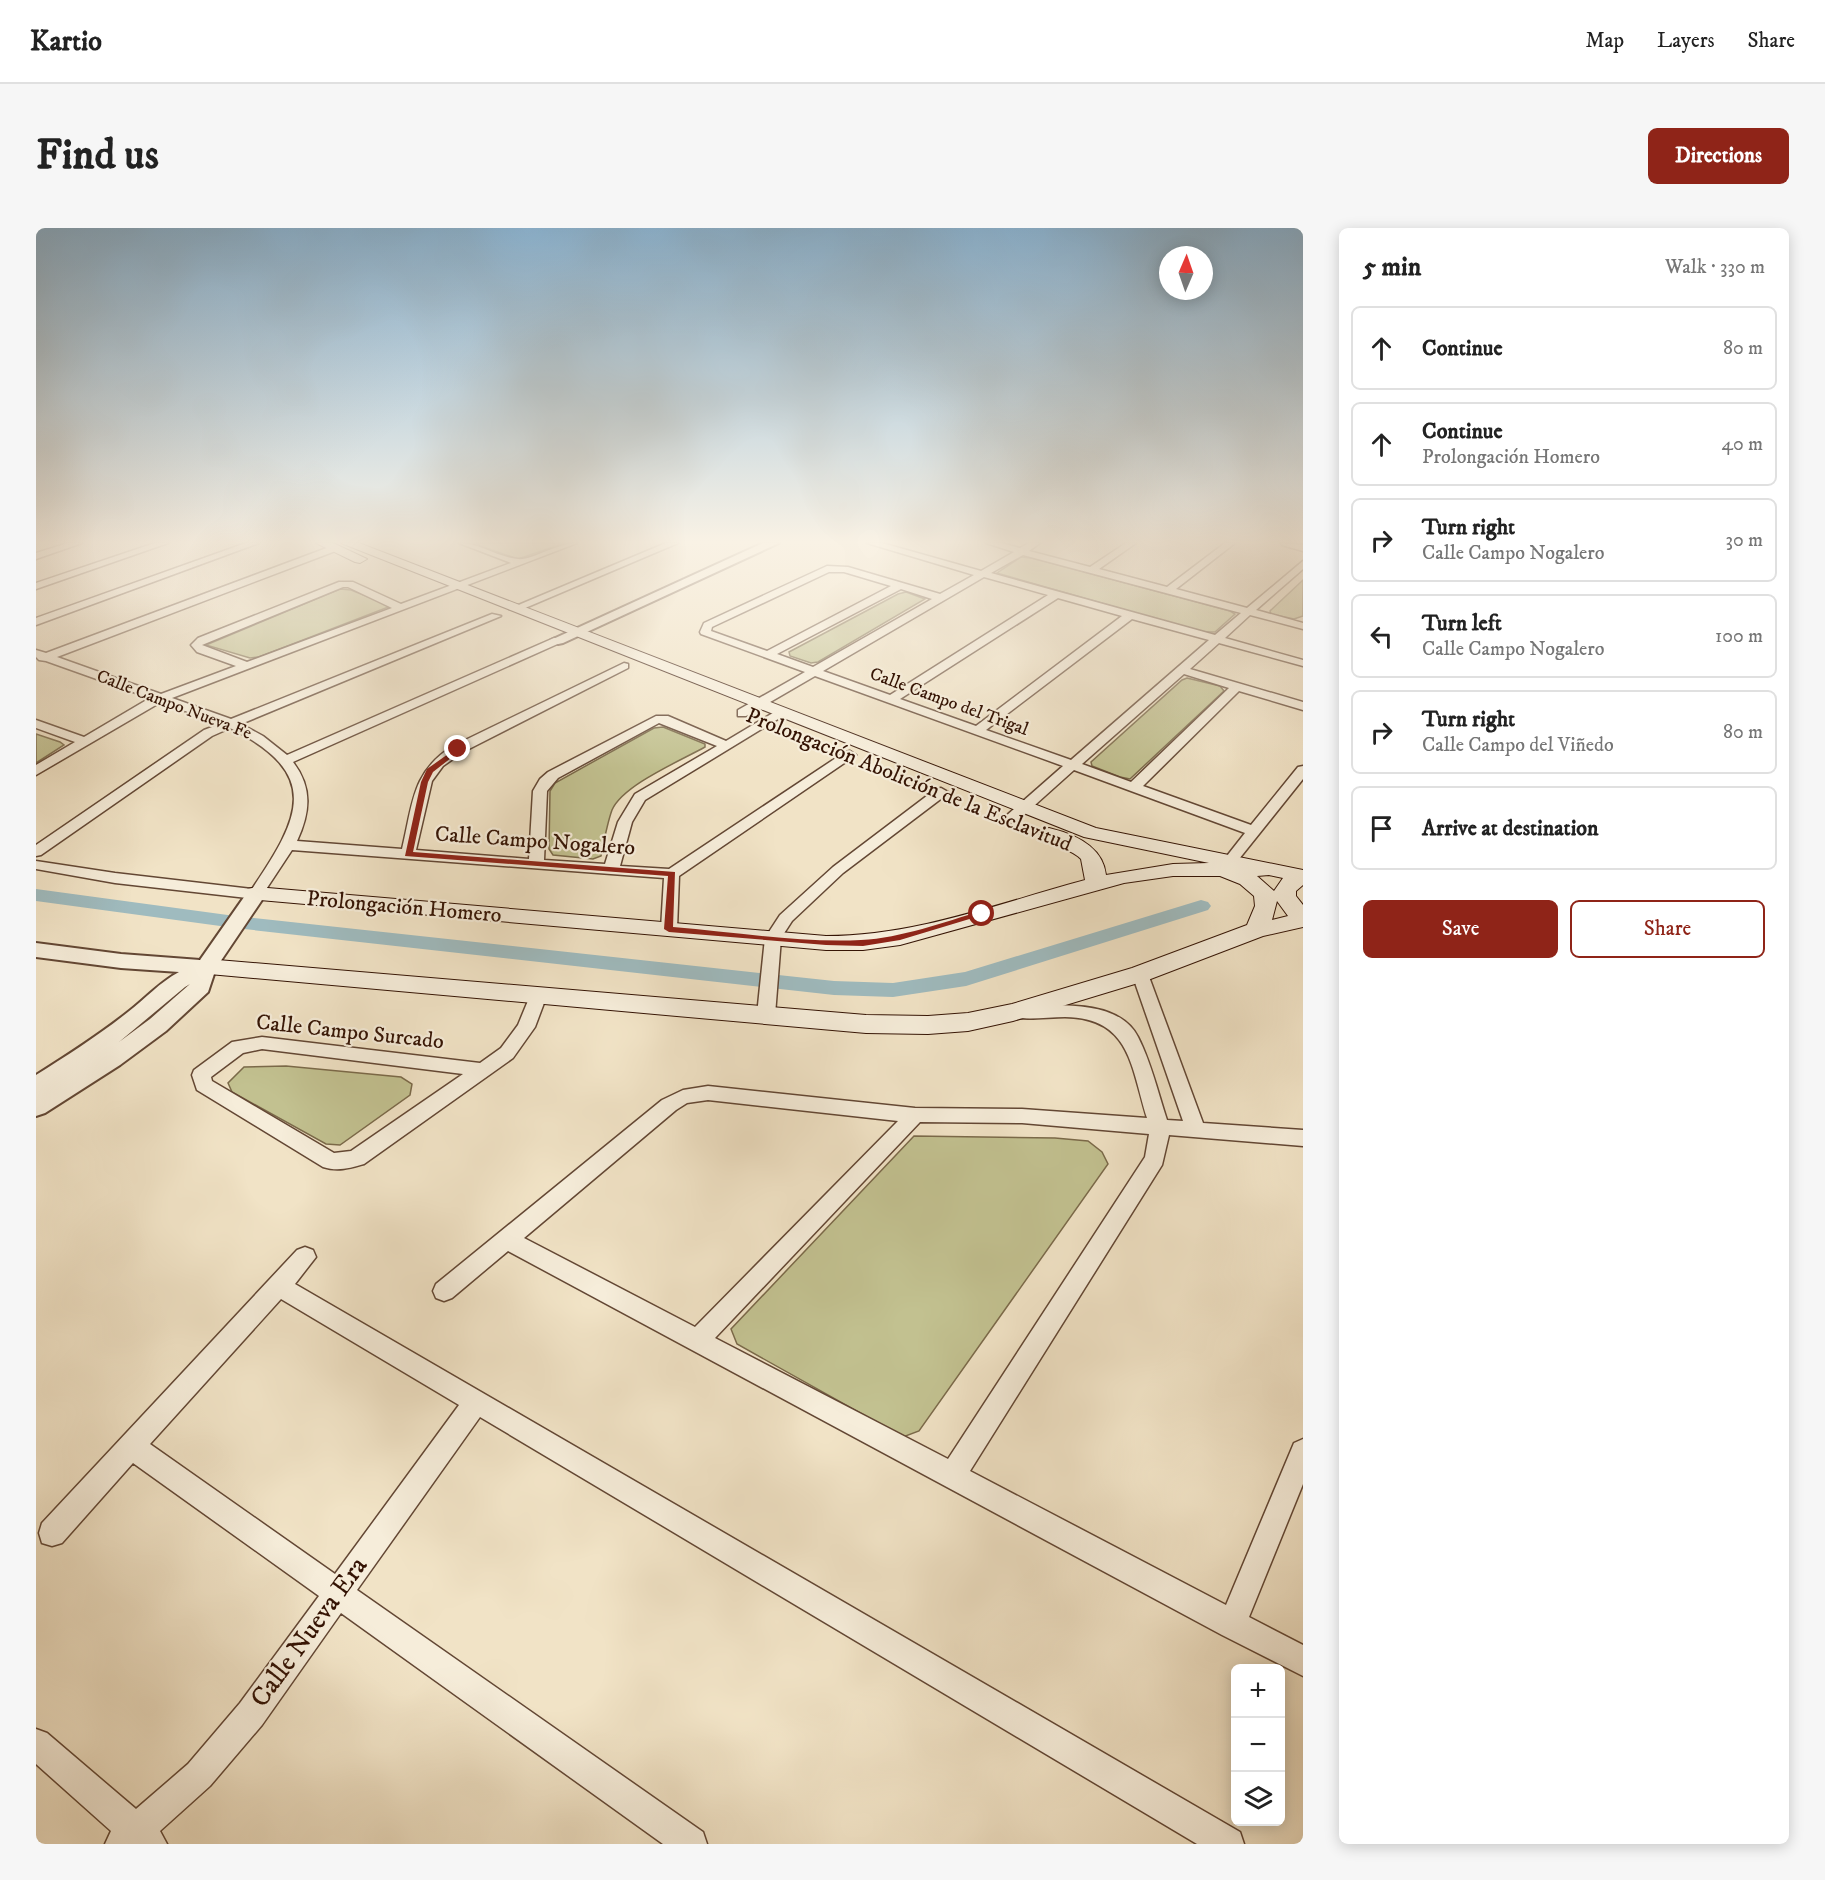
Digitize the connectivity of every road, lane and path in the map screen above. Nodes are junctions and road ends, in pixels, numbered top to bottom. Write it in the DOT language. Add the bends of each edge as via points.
graph roads {
  1 [pos="142,618"];
  2 [pos="256,618"];
  3 [pos="374,618"];
  4 [pos="490,618"];
  5 [pos="502,618"];
  6 [pos="539,618"];
  7 [pos="604,618"];
  8 [pos="722,618"];
  9 [pos="837,618"];
  10 [pos="906,618"];
  11 [pos="1019,618"];
  12 [pos="1125,618"];
  13 [pos="1142,618"];
  14 [pos="1241,618"];
  15 [pos="1274,618"];
  16 [pos="1303,626"];
  17 [pos="574,632"];
  18 [pos="1217,639"];
  19 [pos="558,640"];
  20 [pos="767,655"];
  21 [pos="40,657"];
  22 [pos="1303,663"];
  23 [pos="248,666"];
  24 [pos="624,666"];
  25 [pos="1182,670"];
  26 [pos="813,672"];
  27 [pos="1237,686"];
  28 [pos="160,698"];
  29 [pos="890,700"];
  30 [pos="758,704"];
  31 [pos="1303,706"];
  32 [pos="742,713"];
  33 [pos="782,713"];
  34 [pos="229,723"];
  35 [pos="767,723"];
  36 [pos="36,724"];
  37 [pos="977,731"];
  38 [pos="84,741"];
  39 [pos="727,746"];
  40 [pos="850,756"];
  41 [pos="287,760"];
  42 [pos="1072,765"];
  43 [pos="1303,770"];
  44 [pos="36,771"];
  45 [pos="1133,788"];
  46 [pos="941,792"];
  47 [pos="1017,813"];
  48 [pos="1254,831"];
  49 [pos="287,845"];
  50 [pos="36,852"];
  51 [pos="408,855"];
  52 [pos="1230,861"];
  53 [pos="536,864"];
  54 [pos="36,865"];
  55 [pos="1209,869"];
  56 [pos="1270,869"];
  57 [pos="611,870"];
  58 [pos="672,874"];
  59 [pos="1303,876"];
  60 [pos="1096,883"];
  61 [pos="256,894"];
  62 [pos="1303,920"];
  63 [pos="669,929"];
  64 [pos="1257,930"];
  65 [pos="772,947"];
  66 [pos="36,950"];
  67 [pos="206,967"];
  68 [pos="1140,974"];
  69 [pos="538,995"];
  70 [pos="767,1005"];
  71 [pos="1014,1012"];
  72 [pos="486,1070"];
  73 [pos="36,1086"];
  74 [pos="36,1107"];
  75 [pos="915,1115"];
  76 [pos="1160,1127"];
  77 [pos="1196,1130"];
  78 [pos="1303,1138"];
  79 [pos="506,1239"];
  80 [pos="305,1257"];
  81 [pos="279,1286"];
  82 [pos="444,1291"];
  83 [pos="697,1341"];
  84 [pos="476,1402"];
  85 [pos="131,1446"];
  86 [pos="1303,1452"];
  87 [pos="951,1476"];
  88 [pos="52,1533"];
  89 [pos="337,1592"];
  90 [pos="1232,1625"];
  91 [pos="1303,1661"];
  92 [pos="36,1744"];
  93 [pos="136,1840"];
  94 [pos="691,1844"];
  95 [pos="1228,1844"];
  1 -- 21 [label="street"];
  2 -- 23 [label="street" via="196,645 197,649"];
  3 -- 23 [label="street"];
  4 -- 34 [label="street"];
  5 -- 19 [label="main road, Prolongación Abolición de la Esclavitud"];
  6 -- 17 [label="main road, Prolongación Abolición de la Esclavitud"];
  7 -- 17 [label="street"];
  8 -- 20 [label="street, Calle Campo del Trigal" via="708,625 708,634"];
  9 -- 20 [label="street"];
  10 -- 26 [label="street"];
  11 -- 29 [label="street"];
  12 -- 37 [label="street"];
  13 -- 18 [label="street"];
  14 -- 18 [label="street"];
  15 -- 16 [label="street"];
  17 -- 19 [label="street"];
  17 -- 30 [label="main road, Prolongación Abolición de la Esclavitud"];
  18 -- 22 [label="street"];
  18 -- 25 [label="street"];
  19 -- 24 [label="main road, Prolongación Abolición de la Esclavitud"];
  19 -- 41 [label="street"];
  20 -- 26 [label="street, Calle Campo del Trigal"];
  21 -- 28 [label="street, Calle Campo Nueva Fe"];
  23 -- 28 [label="street"];
  24 -- 32 [label="main road, Prolongación Abolición de la Esclavitud"];
  24 -- 51 [label="street" via="439,761 425,782"];
  25 -- 27 [label="street"];
  25 -- 42 [label="street"];
  26 -- 29 [label="street, Calle Campo del Trigal"];
  26 -- 30 [label="street"];
  27 -- 31 [label="street"];
  27 -- 45 [label="street"];
  28 -- 34 [label="street, Calle Campo Nueva Fe"];
  28 -- 38 [label="street"];
  29 -- 37 [label="street, Calle Campo del Trigal"];
  30 -- 32 [label="street"];
  30 -- 33 [label="main road, Prolongación Abolición de la Esclavitud"];
  32 -- 35 [label="main road, Prolongación Abolición de la Esclavitud"];
  33 -- 35 [label="street"];
  33 -- 47 [label="main road, Prolongación Abolición de la Esclavitud"];
  34 -- 41 [label="street, Calle Campo Nueva Fe" via="258,737"];
  34 -- 50 [label="street" via="208,733"];
  35 -- 39 [label="street"];
  35 -- 40 [label="main road, Prolongación Abolición de la Esclavitud"];
  36 -- 38 [label="street"];
  37 -- 42 [label="street, Calle Campo del Trigal"];
  38 -- 44 [label="street"];
  39 -- 53 [label="street" via="664,719 656,720 553,775 540,791"];
  39 -- 57 [label="street" via="640,797 626,819"];
  40 -- 46 [label="main road, Prolongación Abolición de la Esclavitud"];
  40 -- 58 [label="street"];
  41 -- 49 [label="street, Calle Campo Nueva Fe" via="297,776 301,800 298,821"];
  42 -- 45 [label="street, Calle Campo del Trigal"];
  42 -- 47 [label="street"];
  43 -- 48 [label="street"];
  45 -- 48 [label="street, Calle Campo del Trigal"];
  46 -- 47 [label="main road, Prolongación Abolición de la Esclavitud"];
  46 -- 65 [label="street" via="814,891 786,918"];
  47 -- 52 [label="main road, Prolongación Abolición de la Esclavitud" via="1091,833"];
  47 -- 60 [label="main road, Prolongación Abolición de la Esclavitud" via="1088,853 1095,862"];
  48 -- 52 [label="street"];
  49 -- 51 [label="street, Calle Campo Nogalero"];
  49 -- 61 [label="street, Calle Campo Nueva Fe"];
  51 -- 53 [label="street, Calle Campo Nogalero"];
  52 -- 56 [label="main road, Prolongación Abolición de la Esclavitud"];
  53 -- 57 [label="street, Calle Campo Nogalero"];
  54 -- 61 [label="street, Prolongación Homero"];
  55 -- 56 [label="main road"];
  55 -- 60 [label="main road" via="1147,873"];
  55 -- 64 [label="main road" via="1238,874 1265,894 1266,906"];
  56 -- 59 [label="main road, Prolongación Abolición de la Esclavitud"];
  57 -- 58 [label="street, Calle Campo Nogalero"];
  58 -- 63 [label="street"];
  59 -- 62 [label="main road" via="1285,890 1285,897"];
  60 -- 65 [label="main road, Prolongación Abolición de la Esclavitud" via="900,938"];
  61 -- 63 [label="main road, Prolongación Homero"];
  61 -- 67 [label="street, Calle Campo Nueva Fe"];
  62 -- 64 [label="main road"];
  63 -- 65 [label="main road, Prolongación Homero"];
  64 -- 68 [label="main road"];
  65 -- 70 [label="street"];
  66 -- 67 [label="street"];
  67 -- 69 [label="main road"];
  67 -- 73 [label="street, Calle Campo Nueva Fe" via="177,982 93,1050"];
  67 -- 74 [label="street, Calle Campo Nueva Fe" via="200,987 158,1024 112,1059"];
  68 -- 71 [label="main road"];
  68 -- 77 [label="street"];
  69 -- 70 [label="main road" via="698,1010"];
  69 -- 72 [label="street, Calle Campo Surcado" via="516,1043"];
  70 -- 71 [label="main road" via="866,1024 968,1022"];
  71 -- 76 [label="street" via="1081,1010 1121,1026 1130,1038"];
  72 -- 72 [label="street, Calle Campo Surcado" via="262,1043 238,1047 201,1075 201,1080 330,1161 340,1162 357,1158"];
  75 -- 76 [label="street" via="1022,1116"];
  75 -- 79 [label="street" via="708,1093 683,1097"];
  75 -- 83 [label="street"];
  76 -- 77 [label="street"];
  76 -- 87 [label="street" via="1155,1159"];
  77 -- 78 [label="street"];
  79 -- 82 [label="street"];
  79 -- 83 [label="street"];
  80 -- 81 [label="street"];
  81 -- 84 [label="street"];
  81 -- 85 [label="street"];
  83 -- 87 [label="street"];
  84 -- 89 [label="street, Calle Nueva Era"];
  84 -- 95 [label="street"];
  85 -- 88 [label="street"];
  85 -- 89 [label="street"];
  86 -- 90 [label="street"];
  87 -- 90 [label="street"];
  89 -- 93 [label="street, Calle Nueva Era" via="251,1714"];
  89 -- 94 [label="street"];
  90 -- 91 [label="street"];
  92 -- 93 [label="street"];
}
